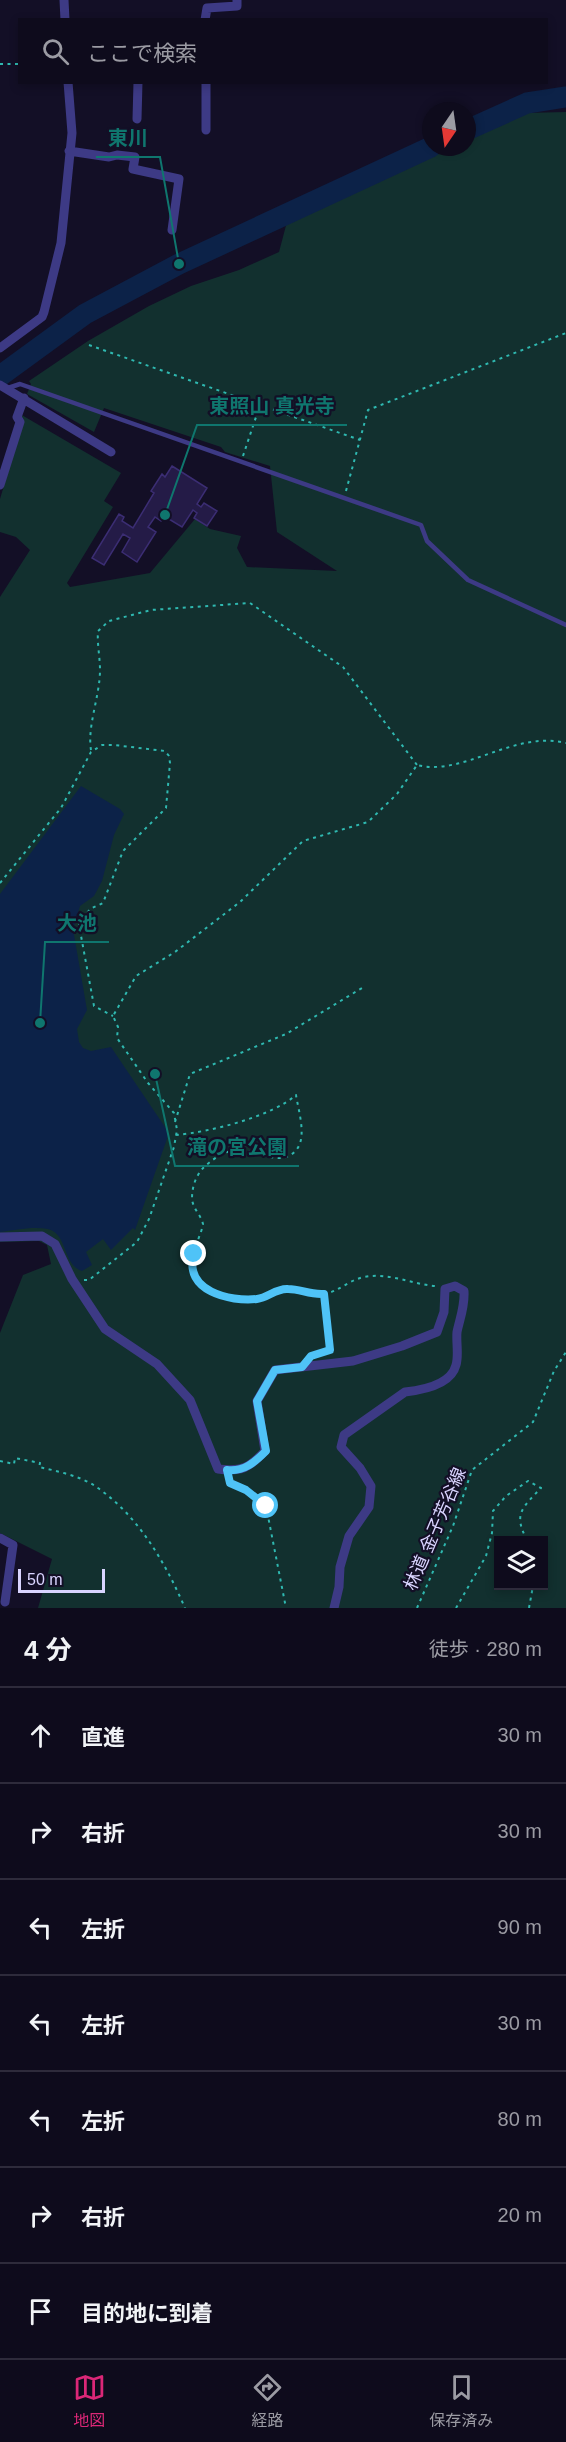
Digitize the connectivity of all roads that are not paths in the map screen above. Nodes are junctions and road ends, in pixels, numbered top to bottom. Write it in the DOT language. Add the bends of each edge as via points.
graph roads {
  1 [pos="64,0"];
  2 [pos="237,0"];
  3 [pos="65,18"];
  4 [pos="205,18"];
  5 [pos="68,84"];
  6 [pos="138,84"];
  7 [pos="206,84"];
  8 [pos="137,119"];
  9 [pos="206,130"];
  10 [pos="69,152"];
  11 [pos="172,230"];
  12 [pos="0,348"];
  13 [pos="3,389"];
  14 [pos="24,398"];
  15 [pos="111,452"];
  16 [pos="0,486"];
  17 [pos="566,625"];
  18 [pos="0,1237"];
  19 [pos="0,1538"];
  20 [pos="4,1602"];
  21 [pos="334,1608"];
  1 -- 3 [label="street"];
  2 -- 4 [label="street" via="237,6 207,8"];
  5 -- 10 [label="street" via="72,121"];
  6 -- 8 [label="street"];
  7 -- 9 [label="street"];
  10 -- 11 [label="street" via="135,158 133,169 179,178"];
  10 -- 12 [label="street" via="61,243 42,317"];
  13 -- 14 [label="street"];
  13 -- 17 [label="lane" via="20,384 421,525 427,541 468,580"];
  14 -- 15 [label="street"];
  14 -- 16 [label="street"];
  18 -- 21 [label="street" via="42,1236 55,1244 72,1279 105,1329 158,1364 190,1400 218,1469 236,1471 254,1464 266,1451 257,1401 275,1370 353,1361 436,1332 444,1312 444,1292 455,1286 464,1291 456,1365 451,1376 443,1382 405,1392 344,1435 341,1448 371,1486 369,1507 349,1536"];
  19 -- 20 [label="street" via="13,1545"];
}
